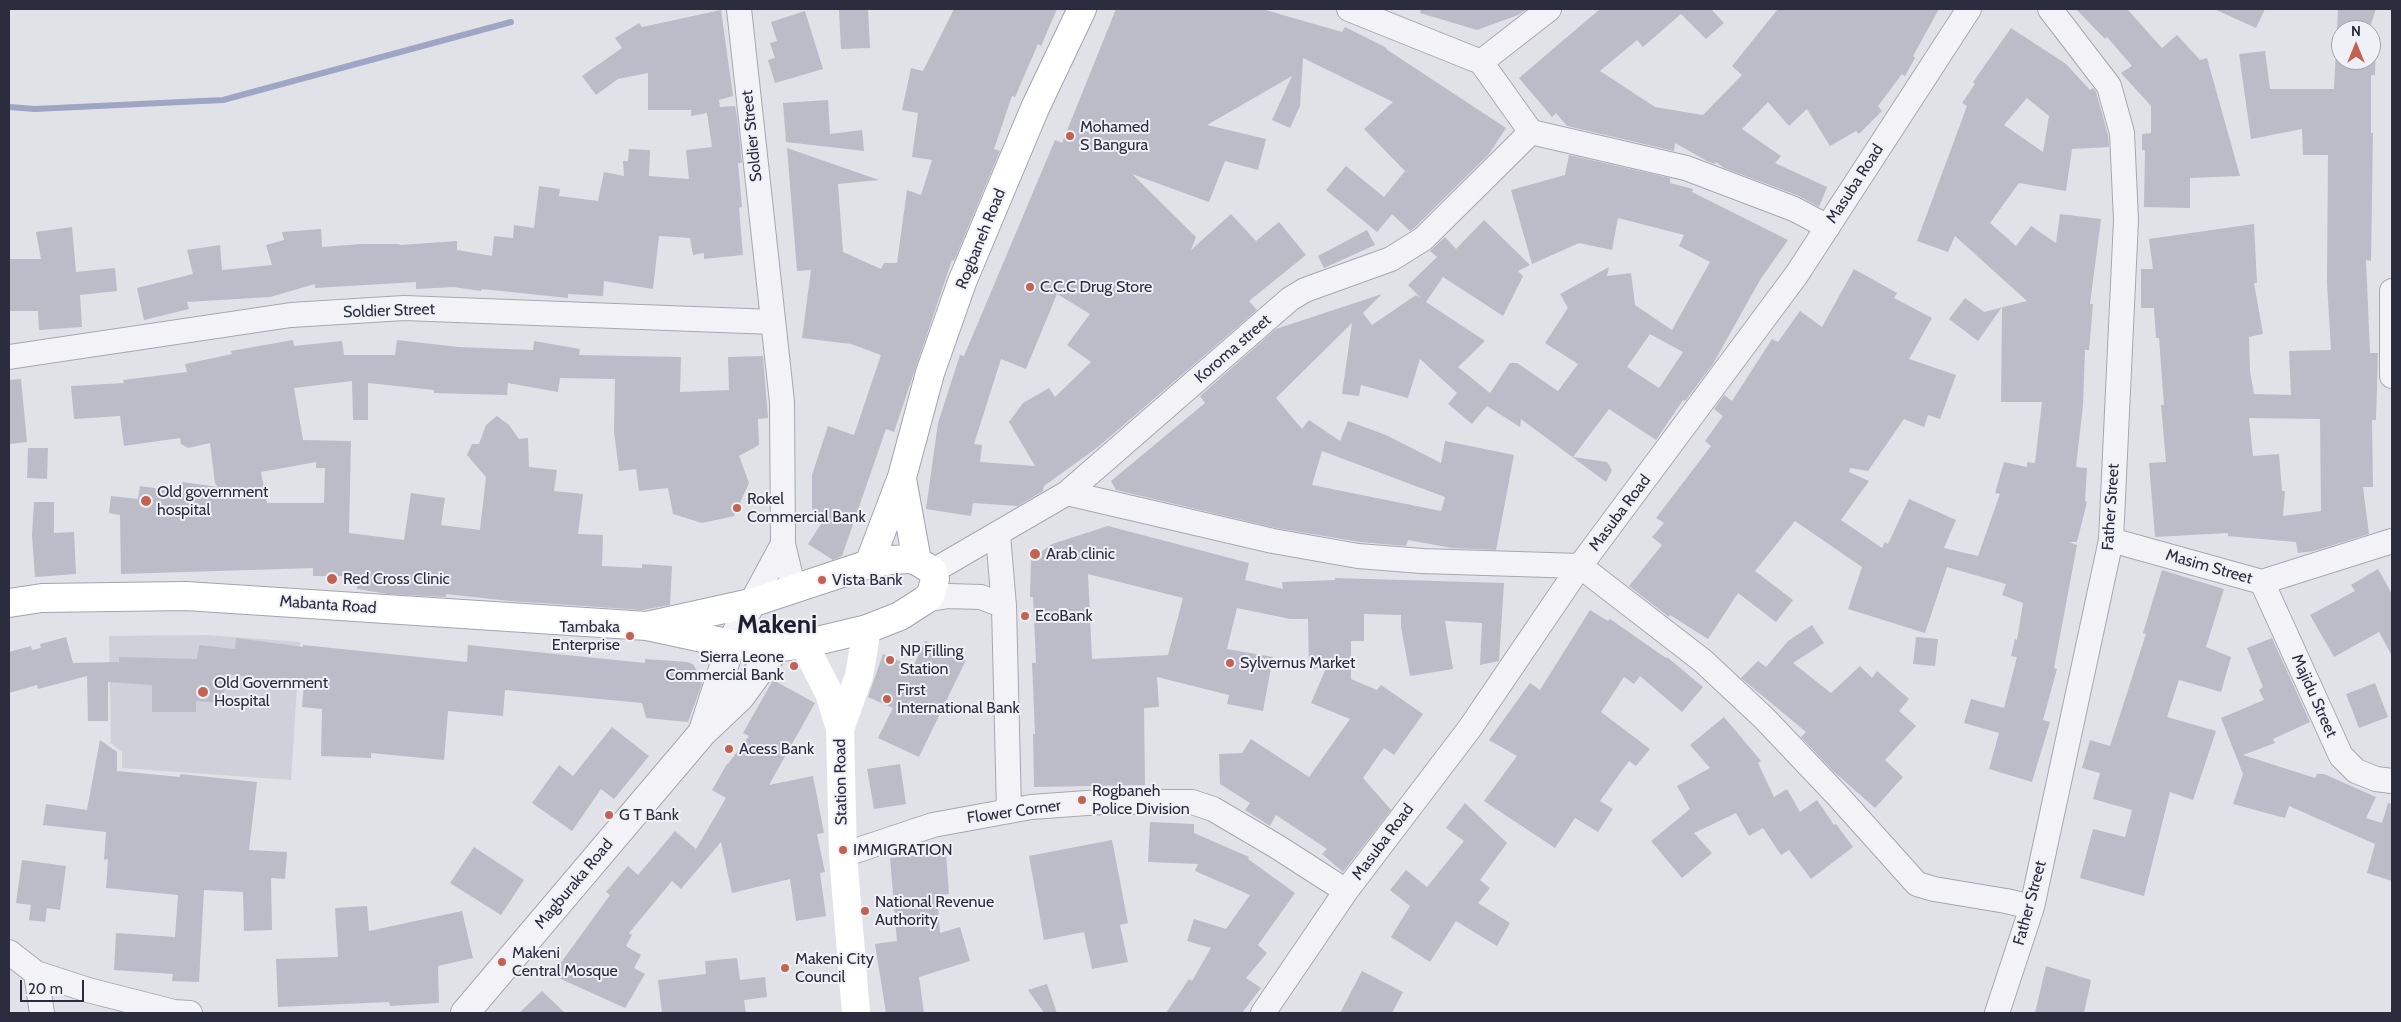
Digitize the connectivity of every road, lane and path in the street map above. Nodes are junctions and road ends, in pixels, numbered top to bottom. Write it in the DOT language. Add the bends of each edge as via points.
graph roads {
  1 [pos="739,9"];
  2 [pos="1082,9"];
  3 [pos="1350,9"];
  4 [pos="1549,9"];
  5 [pos="1969,9"];
  6 [pos="2050,9"];
  7 [pos="1482,62"];
  8 [pos="1531,132"];
  9 [pos="1828,227"];
  10 [pos="2392,291"];
  11 [pos="773,322"];
  12 [pos="9,357"];
  13 [pos="2392,376"];
  14 [pos="902,477"];
  15 [pos="1067,493"];
  16 [pos="998,535"];
  17 [pos="2111,540"];
  18 [pos="2392,541"];
  19 [pos="783,544"];
  20 [pos="869,564"];
  21 [pos="925,566"];
  22 [pos="1580,566"];
  23 [pos="2262,582"];
  24 [pos="794,590"];
  25 [pos="925,600"];
  26 [pos="751,603"];
  27 [pos="9,604"];
  28 [pos="1004,606"];
  29 [pos="647,626"];
  30 [pos="867,629"];
  31 [pos="731,644"];
  32 [pos="804,644"];
  33 [pos="776,648"];
  34 [pos="840,729"];
  35 [pos="703,732"];
  36 [pos="2392,781"];
  37 [pos="1009,811"];
  38 [pos="843,855"];
  39 [pos="1346,891"];
  40 [pos="2032,908"];
  41 [pos="9,952"];
  42 [pos="36,973"];
  43 [pos="42,1013"];
  44 [pos="190,1013"];
  45 [pos="465,1013"];
  46 [pos="856,1013"];
  47 [pos="1263,1013"];
  48 [pos="1998,1013"];
  1 -- 11 [label="street, Soldier Street"];
  2 -- 14 [label="main road, Rogbaneh Road" via="1035,108 962,282 930,373"];
  3 -- 7 [label="street"];
  4 -- 7 [label="street"];
  5 -- 9 [label="street, Masuba Road"];
  6 -- 17 [label="street, Father Street" via="2108,86 2122,133 2126,220"];
  7 -- 8 [label="street"];
  8 -- 9 [label="street" via="1686,168 1794,209"];
  8 -- 15 [label="street, Koroma street" via="1423,239 1391,259 1305,290 1290,299"];
  9 -- 22 [label="street, Masuba Road" via="1797,274"];
  10 -- 13 [label="street"];
  11 -- 12 [label="street, Soldier Street" via="404,308 291,315"];
  11 -- 19 [label="street, Soldier Street" via="782,402"];
  14 -- 20 [label="main road, Rogbaneh Road"];
  14 -- 21 [label="main road"];
  15 -- 16 [label="street, Koroma street"];
  15 -- 22 [label="street" via="1273,541 1358,556"];
  16 -- 21 [label="street, Koroma street"];
  16 -- 28 [label="street"];
  17 -- 23 [label="street, Masim Street"];
  17 -- 40 [label="street, Father Street"];
  18 -- 23 [label="street, Masim Street"];
  19 -- 24 [label="street, Soldier Street"];
  19 -- 26 [label="street, Soldier Street"];
  20 -- 21 [label="main road" via="902,559"];
  20 -- 24 [label="main road"];
  21 -- 25 [label="main road" via="934,586"];
  22 -- 39 [label="street, Masuba Road" via="1470,728"];
  22 -- 40 [label="street" via="1703,661 1737,693 1838,796 1917,884"];
  23 -- 36 [label="street, Majidu Street" via="2341,756 2356,771"];
  24 -- 26 [label="main road"];
  25 -- 28 [label="street" via="948,596 981,597"];
  25 -- 30 [label="main road" via="900,616"];
  26 -- 29 [label="main road"];
  26 -- 31 [label="street, Magburaka Road"];
  27 -- 29 [label="main road, Mabanta Road" via="59,597 186,596"];
  28 -- 37 [label="street"];
  29 -- 31 [label="main road"];
  30 -- 32 [label="main road"];
  30 -- 34 [label="main road, Station Road" via="859,676"];
  31 -- 33 [label="main road"];
  31 -- 35 [label="street, Magburaka Road"];
  32 -- 33 [label="main road"];
  32 -- 34 [label="main road, Station Road" via="829,693"];
  33 -- 35 [label="street, Magburaka Road" via="740,697"];
  34 -- 38 [label="main road, Station Road"];
  35 -- 45 [label="street, Magburaka Road"];
  37 -- 38 [label="street, Flower Corner" via="933,825"];
  37 -- 39 [label="street, Flower Corner" via="1102,802 1202,804"];
  38 -- 46 [label="main road, Station Road"];
  39 -- 47 [label="street, Masuba Road"];
  40 -- 48 [label="street, Father Street"];
  41 -- 42 [label="street"];
  42 -- 43 [label="street"];
  42 -- 44 [label="street" via="98,993"];
}
